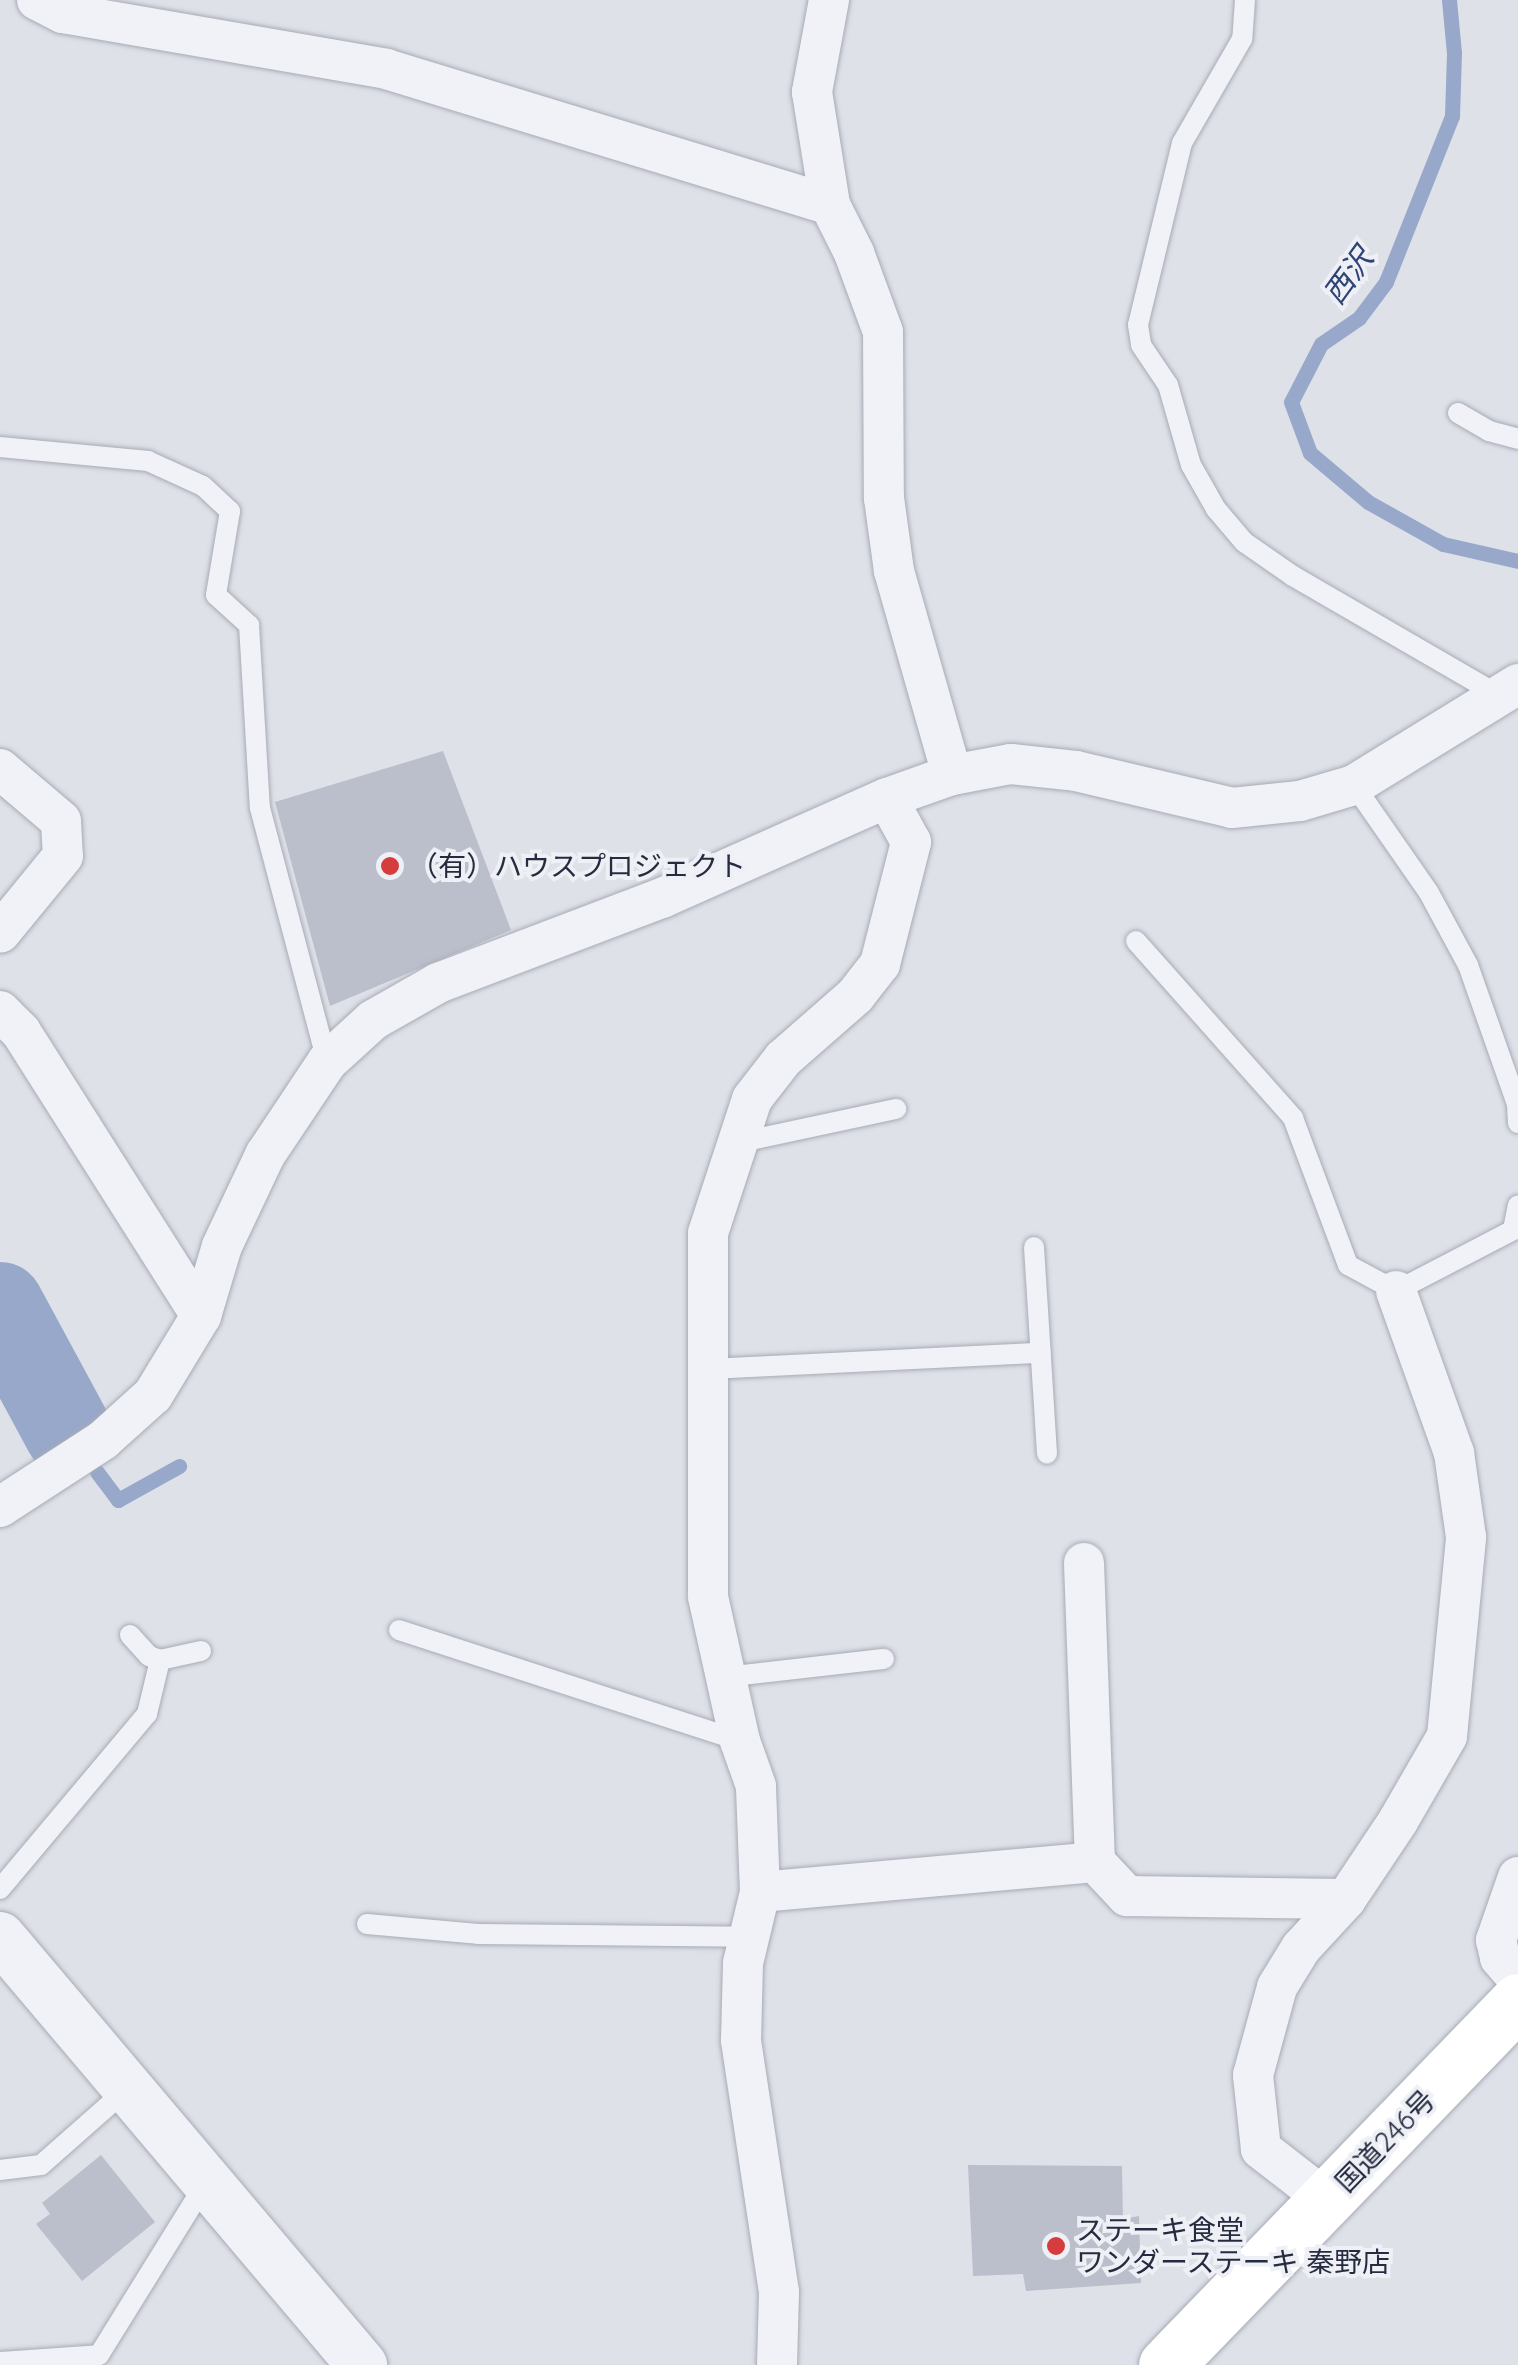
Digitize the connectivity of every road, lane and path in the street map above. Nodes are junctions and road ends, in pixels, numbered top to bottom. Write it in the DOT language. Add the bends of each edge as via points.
graph roads {
  1 [pos="37,0"];
  2 [pos="829,0"];
  3 [pos="1245,0"];
  4 [pos="830,205"];
  5 [pos="1458,413"];
  6 [pos="1518,439"];
  7 [pos="0,447"];
  8 [pos="1509,690"];
  9 [pos="0,769"];
  10 [pos="952,775"];
  11 [pos="1354,785"];
  12 [pos="887,798"];
  13 [pos="0,933"];
  14 [pos="1136,941"];
  15 [pos="0,1011"];
  16 [pos="326,1062"];
  17 [pos="896,1109"];
  18 [pos="1518,1123"];
  19 [pos="735,1144"];
  20 [pos="1518,1205"];
  21 [pos="1034,1248"];
  22 [pos="1396,1291"];
  23 [pos="201,1316"];
  24 [pos="1041,1352"];
  25 [pos="709,1369"];
  26 [pos="1047,1454"];
  27 [pos="0,1507"];
  28 [pos="1084,1563"];
  29 [pos="399,1630"];
  30 [pos="130,1635"];
  31 [pos="201,1651"];
  32 [pos="884,1659"];
  33 [pos="160,1660"];
  34 [pos="725,1677"];
  35 [pos="740,1741"];
  36 [pos="1095,1862"];
  37 [pos="1518,1877"];
  38 [pos="0,1889"];
  39 [pos="760,1892"];
  40 [pos="1346,1899"];
  41 [pos="367,1924"];
  42 [pos="0,1937"];
  43 [pos="749,1937"];
  44 [pos="1518,1979"];
  45 [pos="1518,2000"];
  46 [pos="126,2090"];
  47 [pos="0,2170"];
  48 [pos="206,2182"];
  49 [pos="1328,2201"];
  50 [pos="96,2360"];
  51 [pos="1182,2360"];
  52 [pos="0,2362"];
  53 [pos="362,2365"];
  54 [pos="777,2365"];
  1 -- 4 [label="street" via="63,13 386,70"];
  2 -- 4 [label="street" via="812,92"];
  3 -- 8 [label="lane" via="1242,39 1182,144 1138,325 1140,345 1168,386 1190,465 1244,542 1293,576"];
  4 -- 10 [label="street" via="883,332 884,498 894,571"];
  5 -- 6 [label="lane"];
  7 -- 16 [label="lane" via="148,462 202,486 230,510 216,595 248,625 260,808"];
  8 -- 11 [label="street"];
  9 -- 13 [label="street" via="61,821 63,856"];
  10 -- 11 [label="street" via="1011,764 1076,771 1232,808 1300,801"];
  10 -- 12 [label="street"];
  11 -- 18 [label="lane" via="1429,893 1468,965"];
  12 -- 16 [label="street" via="662,898 438,983 374,1020"];
  12 -- 19 [label="street" via="911,842 880,964 855,996 783,1058 752,1099"];
  14 -- 22 [label="lane" via="1293,1118 1348,1265"];
  15 -- 23 [label="street" via="22,1032"];
  16 -- 23 [label="street" via="265,1155 222,1246"];
  17 -- 19 [label="lane"];
  19 -- 25 [label="street" via="708,1233"];
  20 -- 22 [label="lane" via="1514,1230"];
  21 -- 24 [label="lane"];
  22 -- 40 [label="street" via="1454,1453 1466,1537 1459,1626 1447,1736"];
  23 -- 27 [label="street" via="153,1395 103,1440"];
  24 -- 25 [label="lane"];
  24 -- 26 [label="lane"];
  25 -- 34 [label="street" via="708,1598"];
  28 -- 36 [label="street"];
  29 -- 35 [label="lane"];
  30 -- 33 [label="lane"];
  31 -- 33 [label="lane"];
  32 -- 34 [label="lane"];
  33 -- 38 [label="lane" via="147,1714"];
  34 -- 35 [label="street"];
  35 -- 39 [label="street" via="756,1786"];
  36 -- 39 [label="street"];
  36 -- 40 [label="street" via="1127,1896"];
  37 -- 44 [label="street" via="1496,1940 1500,1958"];
  39 -- 43 [label="street"];
  40 -- 49 [label="street" via="1301,1948 1278,1987 1252,2076 1261,2149"];
  41 -- 43 [label="lane" via="478,1934"];
  42 -- 46 [label="street"];
  43 -- 54 [label="street" via="741,2040 779,2292"];
  45 -- 49 [label="highway, 国道246号"];
  46 -- 47 [label="lane" via="41,2166"];
  46 -- 48 [label="street"];
  48 -- 50 [label="lane"];
  48 -- 53 [label="street"];
  49 -- 51 [label="highway, 国道246号"];
  50 -- 52 [label="lane"];
}
